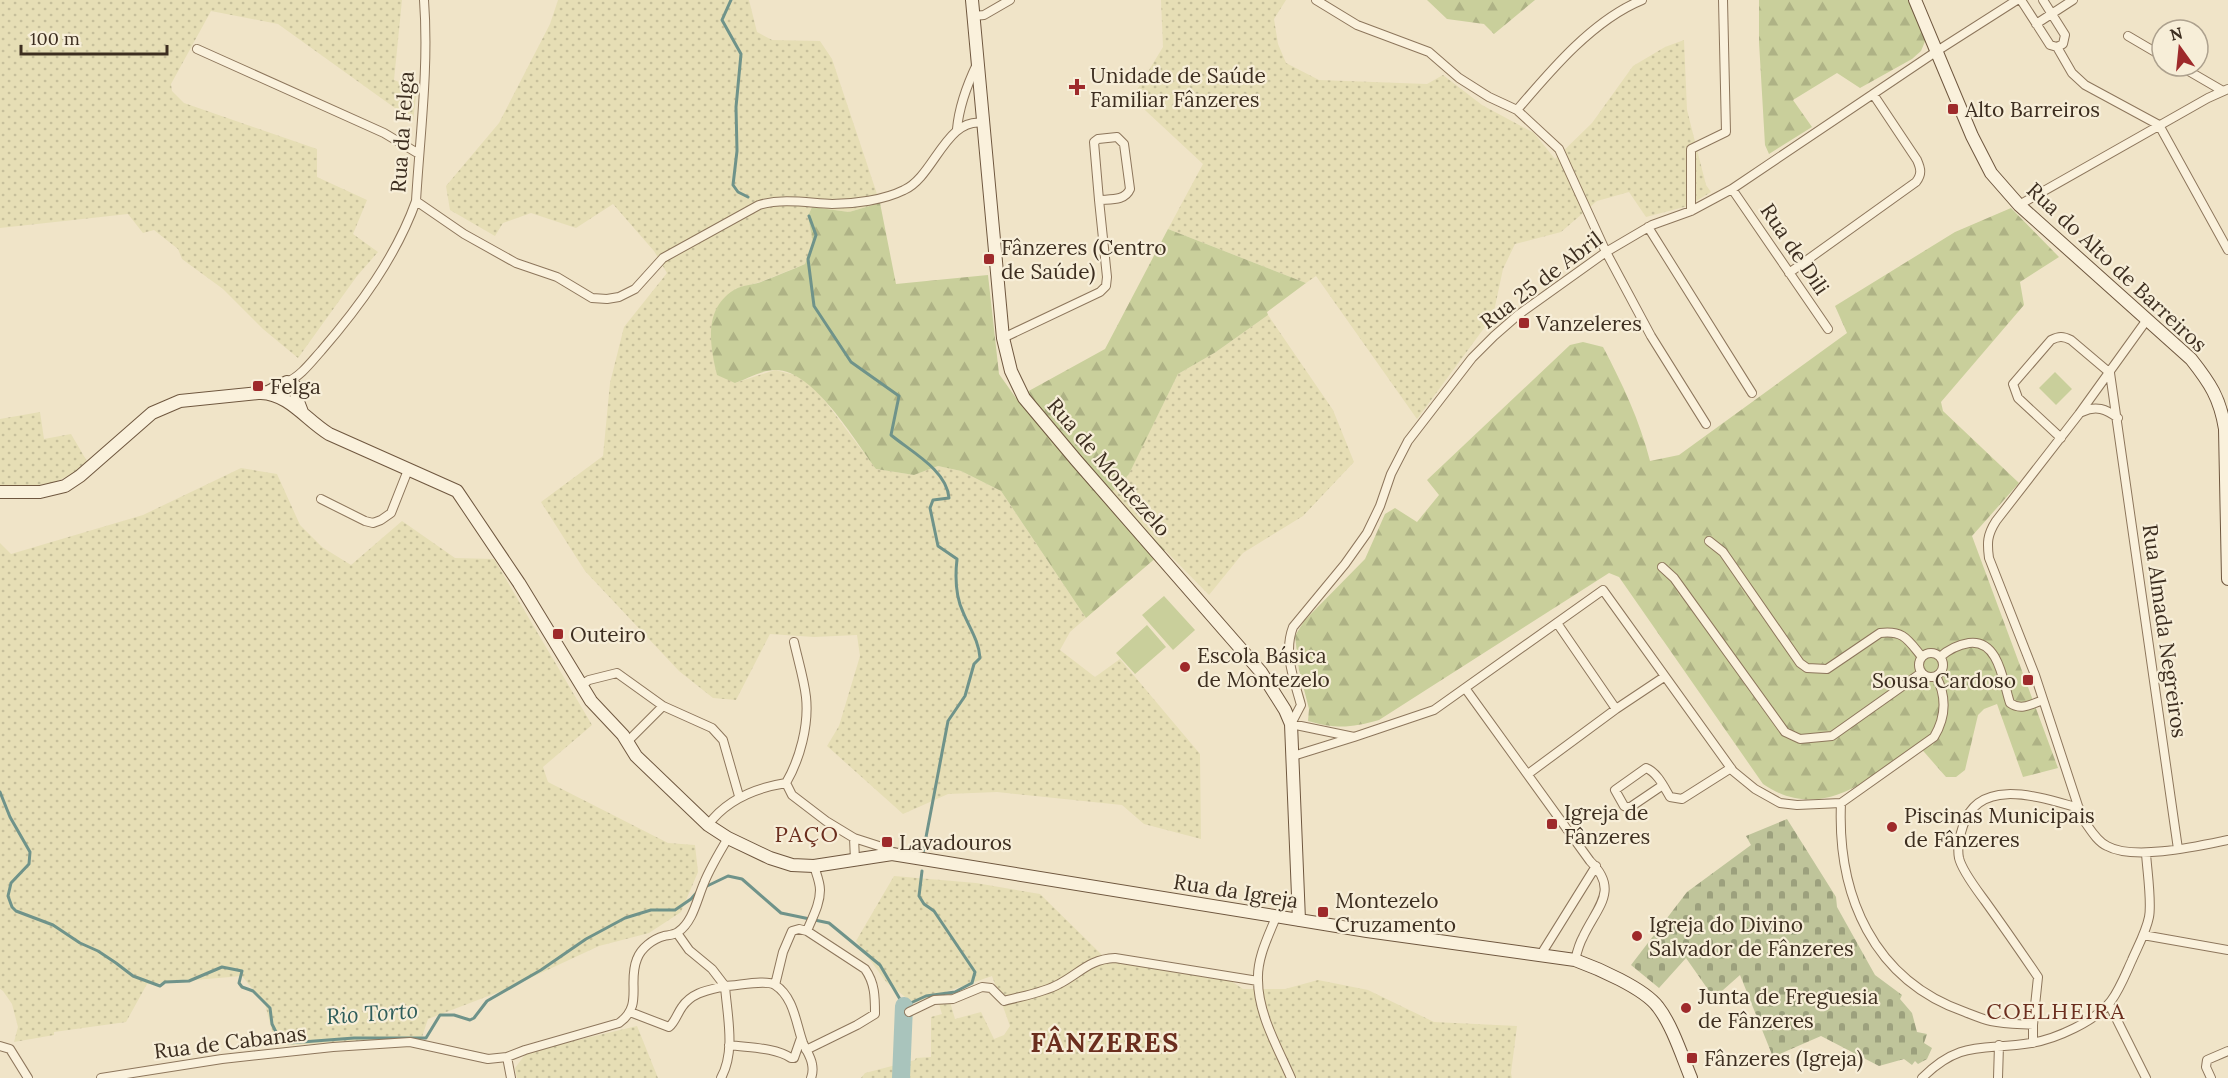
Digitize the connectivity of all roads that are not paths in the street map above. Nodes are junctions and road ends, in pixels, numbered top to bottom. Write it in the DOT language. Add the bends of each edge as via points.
graph roads {
  1 [pos="424,0"];
  2 [pos="972,0"];
  3 [pos="1010,0"];
  4 [pos="1316,0"];
  5 [pos="1642,0"];
  6 [pos="1723,0"];
  7 [pos="1916,0"];
  8 [pos="2019,0"];
  9 [pos="2043,0"];
  10 [pos="2073,0"];
  11 [pos="2052,13"];
  12 [pos="974,16"];
  13 [pos="2036,24"];
  14 [pos="2128,36"];
  15 [pos="2057,47"];
  16 [pos="197,49"];
  17 [pos="2150,49"];
  18 [pos="1937,51"];
  19 [pos="978,61"];
  20 [pos="2203,78"];
  21 [pos="2226,90"];
  22 [pos="1873,94"];
  23 [pos="1517,110"];
  24 [pos="984,123"];
  25 [pos="2159,125"];
  26 [pos="957,129"];
  27 [pos="419,154"];
  28 [pos="1732,189"];
  29 [pos="1099,200"];
  30 [pos="416,201"];
  31 [pos="2019,205"];
  32 [pos="1692,212"];
  33 [pos="1648,227"];
  34 [pos="2228,250"];
  35 [pos="1606,252"];
  36 [pos="1790,273"];
  37 [pos="2146,321"];
  38 [pos="1828,329"];
  39 [pos="1003,338"];
  40 [pos="2109,373"];
  41 [pos="288,392"];
  42 [pos="1752,393"];
  43 [pos="2224,405"];
  44 [pos="2079,414"];
  45 [pos="2118,418"];
  46 [pos="1706,424"];
  47 [pos="2061,438"];
  48 [pos="408,470"];
  49 [pos="0,492"];
  50 [pos="321,499"];
  51 [pos="1709,541"];
  52 [pos="1662,567"];
  53 [pos="2228,579"];
  54 [pos="1557,623"];
  55 [pos="794,642"];
  56 [pos="1922,657"];
  57 [pos="1940,657"];
  58 [pos="1921,673"];
  59 [pos="1936,676"];
  60 [pos="1664,677"];
  61 [pos="581,685"];
  62 [pos="1465,688"];
  63 [pos="2043,700"];
  64 [pos="663,706"];
  65 [pos="1616,709"];
  66 [pos="1292,724"];
  67 [pos="1354,737"];
  68 [pos="627,742"];
  69 [pos="1293,756"];
  70 [pos="1731,768"];
  71 [pos="1528,774"];
  72 [pos="786,783"];
  73 [pos="1663,785"];
  74 [pos="739,796"];
  75 [pos="1841,803"];
  76 [pos="2079,808"];
  77 [pos="708,825"];
  78 [pos="728,838"];
  79 [pos="854,838"];
  80 [pos="2228,840"];
  81 [pos="2178,849"];
  82 [pos="2146,853"];
  83 [pos="892,854"];
  84 [pos="855,860"];
  85 [pos="814,866"];
  86 [pos="1596,866"];
  87 [pos="1276,917"];
  88 [pos="1299,920"];
  89 [pos="807,931"];
  90 [pos="677,933"];
  91 [pos="2143,935"];
  92 [pos="2228,950"];
  93 [pos="1540,956"];
  94 [pos="1575,960"];
  95 [pos="1258,981"];
  96 [pos="776,985"];
  97 [pos="725,986"];
  98 [pos="2109,1004"];
  99 [pos="630,1012"];
  100 [pos="909,1012"];
  101 [pos="2032,1025"];
  102 [pos="801,1038"];
  103 [pos="2033,1043"];
  104 [pos="729,1045"];
  105 [pos="1999,1045"];
  106 [pos="0,1046"];
  107 [pos="806,1050"];
  108 [pos="2228,1051"];
  109 [pos="507,1057"];
  110 [pos="28,1078"];
  111 [pos="101,1078"];
  112 [pos="511,1078"];
  113 [pos="721,1078"];
  114 [pos="811,1078"];
  115 [pos="1291,1078"];
  116 [pos="1691,1078"];
  117 [pos="1922,1078"];
  118 [pos="1998,1078"];
  119 [pos="2145,1078"];
  120 [pos="2211,1078"];
  1 -- 27 [label="street, Rua da Felga" via="424,100"];
  2 -- 12 [label="street, Rua de Montezelo"];
  3 -- 12 [label="street" via="984,15"];
  4 -- 23 [label="street" via="1357,25 1429,52 1459,78"];
  5 -- 23 [label="street" via="1622,8 1594,30 1550,71"];
  6 -- 32 [label="street" via="1726,132 1691,149"];
  7 -- 18 [label="street, Rua do Alto de Barreiros"];
  8 -- 13 [label="street"];
  8 -- 18 [label="street, Rua 25 de Abril"];
  9 -- 11 [label="street"];
  10 -- 11 [label="street"];
  11 -- 13 [label="street"];
  11 -- 15 [label="street" via="2065,35 2063,44"];
  12 -- 19 [label="street, Rua de Montezelo"];
  13 -- 15 [label="street" via="2050,45"];
  14 -- 17 [label="street"];
  15 -- 25 [label="street" via="2072,73 2085,85"];
  16 -- 27 [label="street" via="384,133"];
  18 -- 22 [label="street, Rua 25 de Abril"];
  18 -- 31 [label="street, Rua do Alto de Barreiros" via="1980,153 1991,173"];
  19 -- 24 [label="street, Rua de Montezelo"];
  19 -- 26 [label="street"];
  20 -- 21 [label="street"];
  21 -- 25 [label="street"];
  22 -- 28 [label="street, Rua 25 de Abril"];
  22 -- 36 [label="street" via="1917,160 1921,176"];
  23 -- 35 [label="street" via="1558,149"];
  24 -- 26 [label="street" via="969,122"];
  24 -- 39 [label="street, Rua de Montezelo"];
  25 -- 31 [label="street"];
  25 -- 34 [label="street"];
  26 -- 30 [label="street" via="907,189 874,199 835,204 773,201 759,205 663,258 635,289 607,299 592,298 557,277 516,263"];
  27 -- 30 [label="street, Rua da Felga"];
  28 -- 32 [label="street, Rua 25 de Abril"];
  28 -- 36 [label="street, Rua de Dili"];
  29 -- 29 [label="street" via="1123,198 1130,189 1124,144 1117,137 1094,142"];
  29 -- 39 [label="street" via="1106,286"];
  30 -- 41 [label="street, Rua da Felga" via="387,261 356,310"];
  31 -- 37 [label="street, Rua do Alto de Barreiros"];
  32 -- 33 [label="street, Rua 25 de Abril"];
  33 -- 35 [label="street, Rua 25 de Abril"];
  33 -- 42 [label="street"];
  35 -- 46 [label="street" via="1651,336"];
  35 -- 66 [label="street, Rua 25 de Abril" via="1494,336 1472,358 1408,441 1367,533 1293,627 1288,650 1301,705"];
  36 -- 38 [label="street, Rua de Dili"];
  37 -- 40 [label="street"];
  37 -- 43 [label="street, Rua do Alto de Barreiros" via="2191,359"];
  39 -- 66 [label="street, Rua de Montezelo" via="1011,371 1024,398 1261,672"];
  40 -- 44 [label="street"];
  40 -- 45 [label="street, Rua Almada Negreiros"];
  40 -- 47 [label="street" via="2071,340 2057,337 2016,379 2013,384 2018,399"];
  41 -- 48 [label="street, Rua da Igreja" via="306,417 328,434"];
  41 -- 49 [label="street" via="199,398 172,404 152,413 64,486 40,492"];
  43 -- 53 [label="street, Rua do Alto de Barreiros"];
  44 -- 45 [label="street" via="2093,407"];
  44 -- 47 [label="street"];
  45 -- 81 [label="street, Rua Almada Negreiros"];
  47 -- 63 [label="street" via="1996,521 1987,539 1989,558"];
  48 -- 50 [label="street" via="391,513 373,523"];
  48 -- 61 [label="street, Rua da Igreja" via="457,491"];
  51 -- 56 [label="street" via="1723,552 1807,668 1827,669 1880,633 1890,632 1906,638"];
  52 -- 58 [label="street" via="1674,578 1785,732 1800,739 1832,736"];
  54 -- 60 [label="street" via="1603,590"];
  54 -- 62 [label="street"];
  54 -- 65 [label="street"];
  55 -- 72 [label="street" via="806,697 806,719 796,765"];
  56 -- 57 [label="street" via="1933,653"];
  56 -- 58 [label="street"];
  57 -- 59 [label="street" via="1943,666"];
  57 -- 63 [label="street" via="1962,644 1983,644 1994,655 2010,703 2025,707"];
  58 -- 59 [label="street"];
  59 -- 75 [label="street" via="1944,712 1934,738"];
  60 -- 65 [label="street"];
  60 -- 70 [label="street"];
  61 -- 64 [label="street" via="617,673"];
  61 -- 68 [label="street, Rua da Igreja"];
  62 -- 67 [label="street" via="1434,710"];
  62 -- 71 [label="street"];
  63 -- 76 [label="street"];
  64 -- 68 [label="street"];
  64 -- 74 [label="street" via="712,728 723,740"];
  65 -- 71 [label="street"];
  66 -- 67 [label="street"];
  66 -- 69 [label="street, Rua de Montezelo"];
  67 -- 69 [label="street"];
  68 -- 77 [label="street, Rua da Igreja" via="636,756"];
  69 -- 88 [label="street, Rua de Montezelo"];
  70 -- 73 [label="street" via="1682,799 1671,797"];
  70 -- 75 [label="street" via="1755,789 1780,802"];
  71 -- 86 [label="street"];
  72 -- 74 [label="street"];
  72 -- 79 [label="street" via="792,795"];
  73 -- 73 [label="street" via="1646,768 1615,790 1629,808"];
  74 -- 77 [label="street"];
  75 -- 101 [label="street" via="1840,832 1850,893 1865,930 1885,958 1914,986 1948,1006 1990,1021"];
  76 -- 82 [label="street" via="2093,834 2106,846"];
  76 -- 101 [label="street" via="2001,793 1981,799 1966,816 1960,835 1959,858 1973,884 2038,977"];
  77 -- 78 [label="street, Rua da Igreja"];
  78 -- 85 [label="street, Rua da Igreja" via="770,858"];
  78 -- 90 [label="street" via="687,922"];
  79 -- 83 [label="street"];
  79 -- 84 [label="street"];
  80 -- 81 [label="street"];
  81 -- 82 [label="street"];
  82 -- 91 [label="street" via="2149,916"];
  83 -- 84 [label="street, Rua da Igreja"];
  83 -- 87 [label="street, Rua da Igreja"];
  84 -- 85 [label="street, Rua da Igreja"];
  85 -- 89 [label="street" via="820,889"];
  86 -- 93 [label="street"];
  86 -- 94 [label="street" via="1605,890"];
  87 -- 88 [label="street, Rua da Igreja"];
  87 -- 95 [label="street" via="1261,956"];
  88 -- 93 [label="street, Rua da Igreja"];
  89 -- 96 [label="street" via="792,931"];
  89 -- 107 [label="street" via="866,969 875,996 875,1014"];
  90 -- 97 [label="street"];
  90 -- 99 [label="street" via="647,945 637,959"];
  91 -- 92 [label="street"];
  91 -- 98 [label="street"];
  93 -- 94 [label="street, Rua da Igreja"];
  94 -- 116 [label="street, Rua da Igreja" via="1648,996 1659,1008"];
  95 -- 100 [label="street" via="1104,958 1059,984 1004,1001 991,988 982,987 952,999 934,1000"];
  95 -- 115 [label="street" via="1269,1026"];
  96 -- 97 [label="street" via="763,982"];
  96 -- 102 [label="street" via="793,1011"];
  97 -- 99 [label="street" via="691,997 669,1027"];
  97 -- 104 [label="street"];
  98 -- 103 [label="street" via="2085,1023"];
  98 -- 119 [label="street"];
  99 -- 109 [label="street" via="619,1023"];
  101 -- 103 [label="street"];
  102 -- 104 [label="street" via="794,1058 762,1048"];
  102 -- 107 [label="street"];
  103 -- 105 [label="street"];
  104 -- 113 [label="street"];
  105 -- 117 [label="street" via="1961,1050"];
  105 -- 118 [label="street"];
  106 -- 110 [label="street" via="10,1049"];
  107 -- 114 [label="street" via="812,1062"];
  108 -- 120 [label="street" via="2207,1060"];
  109 -- 111 [label="street, Rua de Cabanas" via="488,1059 410,1042 233,1058"];
  109 -- 112 [label="street"];
}
